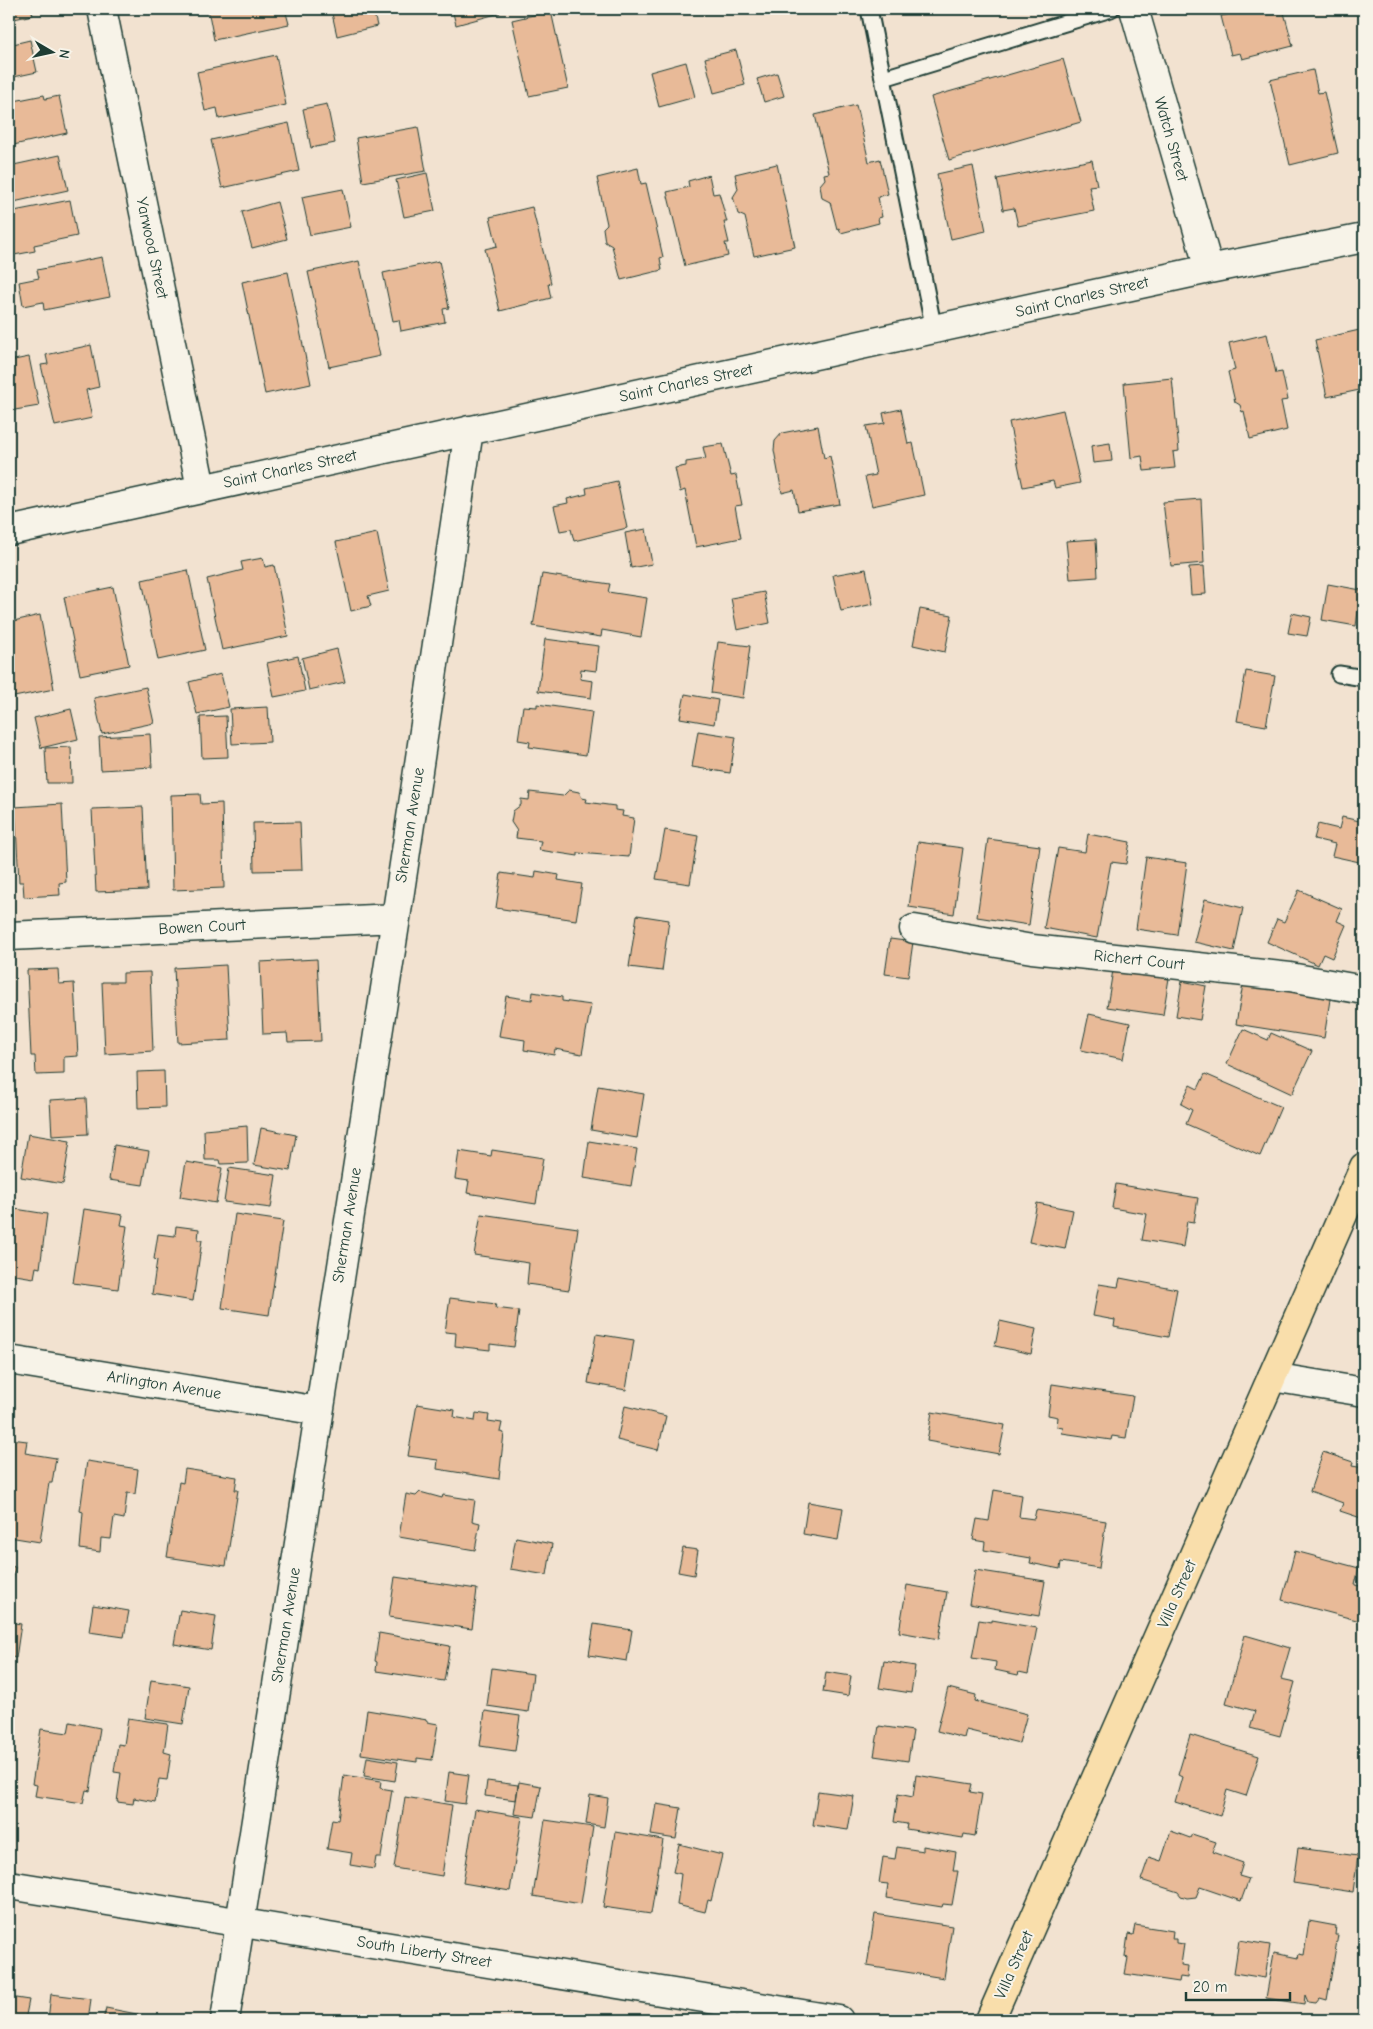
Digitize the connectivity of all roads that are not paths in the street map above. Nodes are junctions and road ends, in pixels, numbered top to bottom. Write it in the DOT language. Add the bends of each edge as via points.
graph roads {
  1 [pos="102,9"];
  2 [pos="869,9"];
  3 [pos="1111,9"];
  4 [pos="1134,9"];
  5 [pos="884,78"];
  6 [pos="1364,238"];
  7 [pos="1209,269"];
  8 [pos="934,330"];
  9 [pos="469,430"];
  10 [pos="201,488"];
  11 [pos="9,531"];
  12 [pos="1340,674"];
  13 [pos="1364,678"];
  14 [pos="396,918"];
  15 [pos="914,929"];
  16 [pos="9,936"];
  17 [pos="1364,990"];
  18 [pos="1364,1167"];
  19 [pos="9,1360"];
  20 [pos="1272,1377"];
  21 [pos="1364,1392"];
  22 [pos="319,1411"];
  23 [pos="9,1884"];
  24 [pos="242,1922"];
  25 [pos="730,2011"];
  26 [pos="225,2020"];
  27 [pos="839,2020"];
  28 [pos="990,2020"];
  1 -- 10 [label="street, Yarwood Street"];
  2 -- 5 [label="lane"];
  3 -- 5 [label="lane"];
  4 -- 7 [label="street, Watch Street"];
  5 -- 8 [label="lane"];
  6 -- 7 [label="street, Saint Charles Street"];
  7 -- 8 [label="street, Saint Charles Street"];
  8 -- 9 [label="street, Saint Charles Street"];
  9 -- 10 [label="street, Saint Charles Street"];
  9 -- 14 [label="street, Sherman Avenue"];
  10 -- 11 [label="street, Saint Charles Street"];
  12 -- 13 [label="lane"];
  14 -- 16 [label="street, Bowen Court"];
  14 -- 22 [label="street, Sherman Avenue"];
  15 -- 17 [label="street, Richert Court" via="1032,948 1290,977"];
  18 -- 20 [label="main road, Villa Street"];
  19 -- 22 [label="street, Arlington Avenue"];
  20 -- 21 [label="street"];
  20 -- 28 [label="main road, Villa Street"];
  22 -- 24 [label="street, Sherman Avenue"];
  23 -- 24 [label="street, South Liberty Street"];
  24 -- 25 [label="street, South Liberty Street"];
  24 -- 26 [label="street, Sherman Avenue"];
  25 -- 27 [label="street, South Liberty Street"];
}
